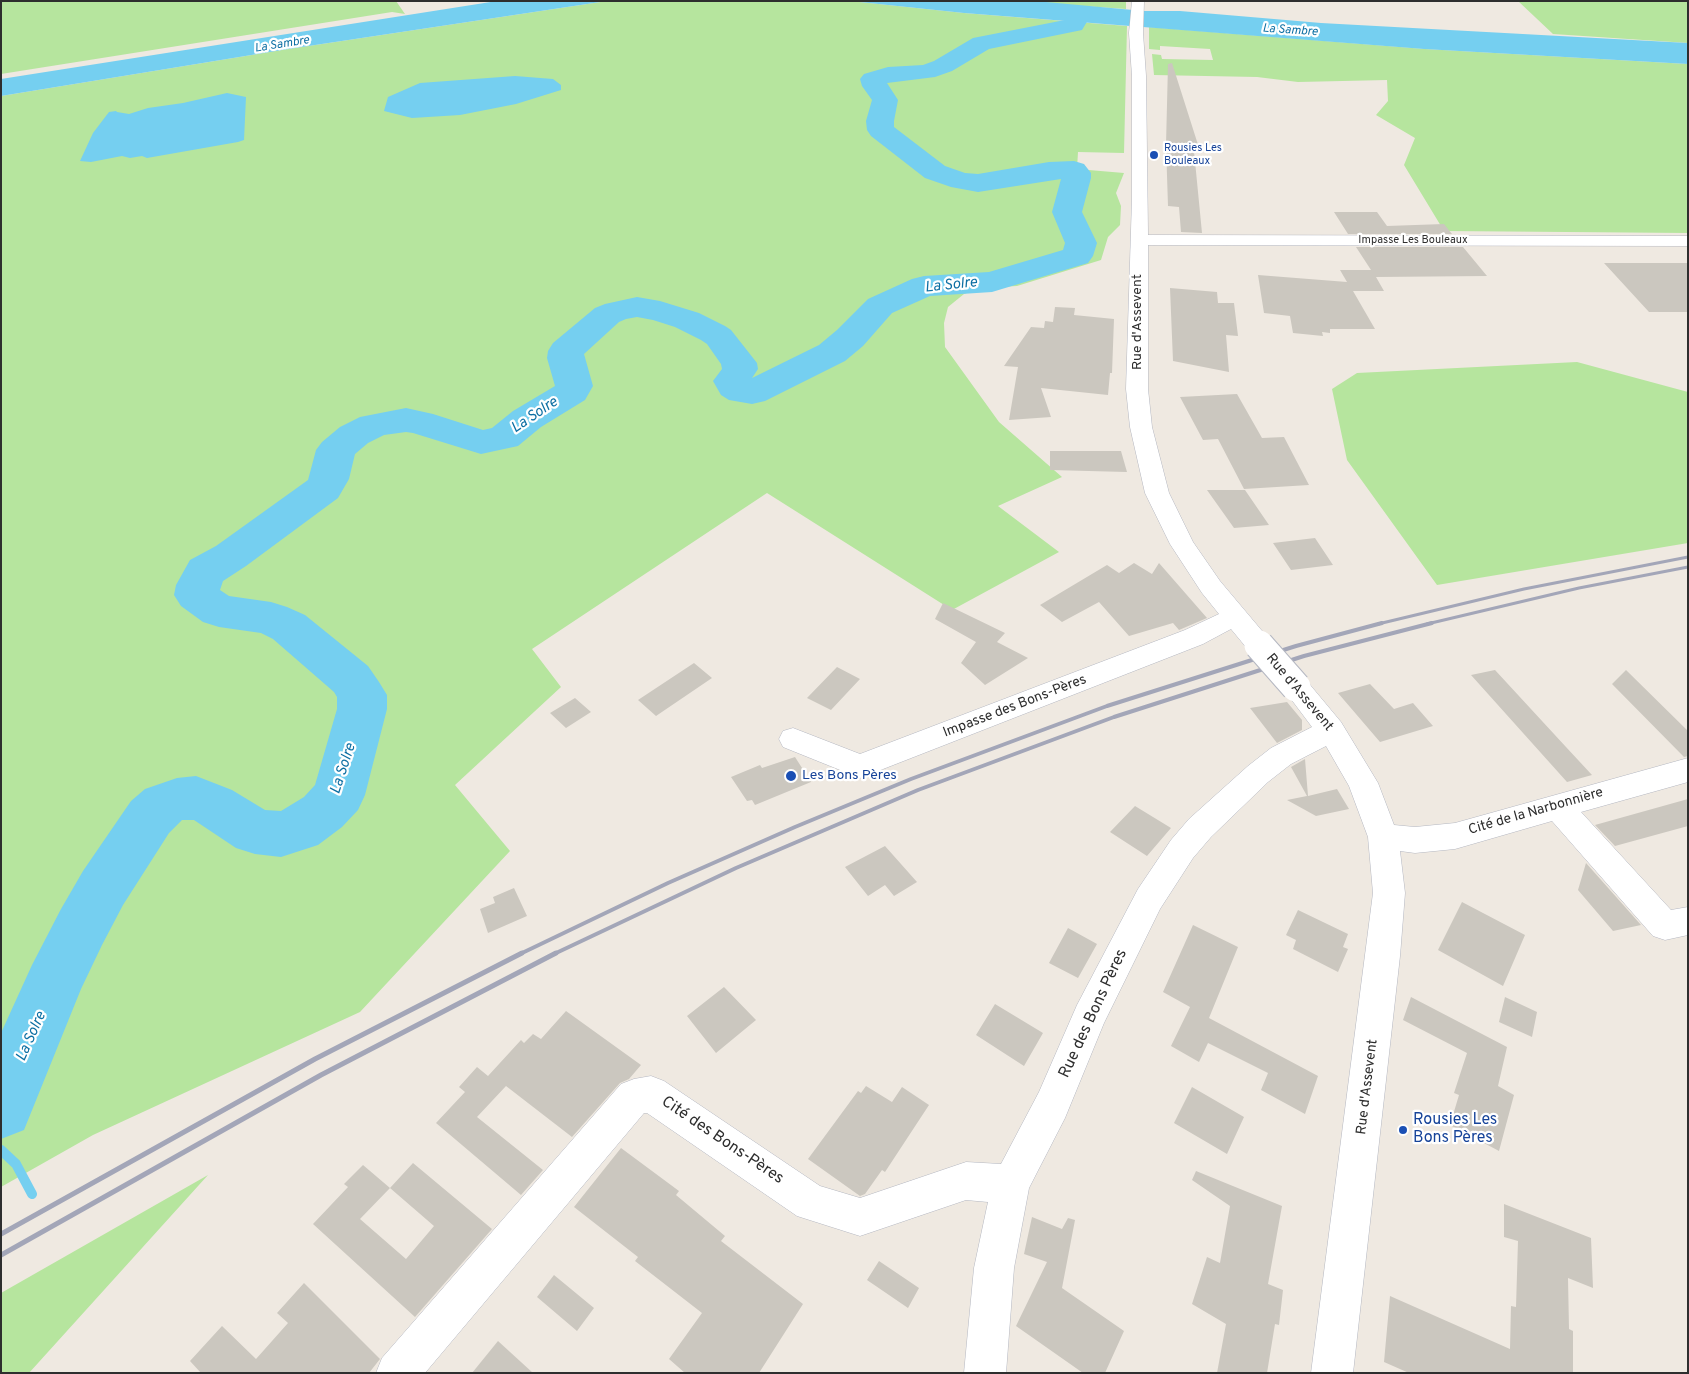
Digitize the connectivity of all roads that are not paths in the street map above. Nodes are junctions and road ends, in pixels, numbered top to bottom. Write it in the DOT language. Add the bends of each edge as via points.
graph roads {
  1 [pos="1137,4"];
  2 [pos="1138,240"];
  3 [pos="1688,241"];
  4 [pos="1234,617"];
  5 [pos="1331,730"];
  6 [pos="793,739"];
  7 [pos="1688,770"];
  8 [pos="1558,807"];
  9 [pos="1383,836"];
  10 [pos="1688,920"];
  11 [pos="1011,1184"];
  12 [pos="397,1373"];
  13 [pos="985,1373"];
  14 [pos="1332,1373"];
  1 -- 2 [label="street, Rue d'Assevent"];
  2 -- 3 [label="street, Impasse Les Bouleaux"];
  2 -- 4 [label="street, Rue d'Assevent" via="1138,389 1140,427 1147,458 1157,493 1182,544"];
  4 -- 5 [label="street, Rue d'Assevent, bridge"];
  4 -- 6 [label="street, Impasse des Bons-Pères" via="1194,637 860,766"];
  5 -- 9 [label="street, Rue d'Assevent" via="1363,783"];
  5 -- 11 [label="street, Rue des Bons Pères" via="1281,756 1258,774 1200,828 1165,874 1089,1016 1052,1106"];
  7 -- 8 [label="street, Cité de la Narbonnière"];
  8 -- 9 [label="street, Cité de la Narbonnière" via="1454,836 1415,840"];
  8 -- 10 [label="street" via="1665,926"];
  9 -- 14 [label="street, Rue d'Assevent" via="1388,893 1384,956"];
  11 -- 12 [label="street, Cité des Bons-Pères" via="966,1181 860,1217 811,1202 651,1094 634,1097"];
  11 -- 13 [label="street, Rue des Bons Pères" via="994,1268"];
}
